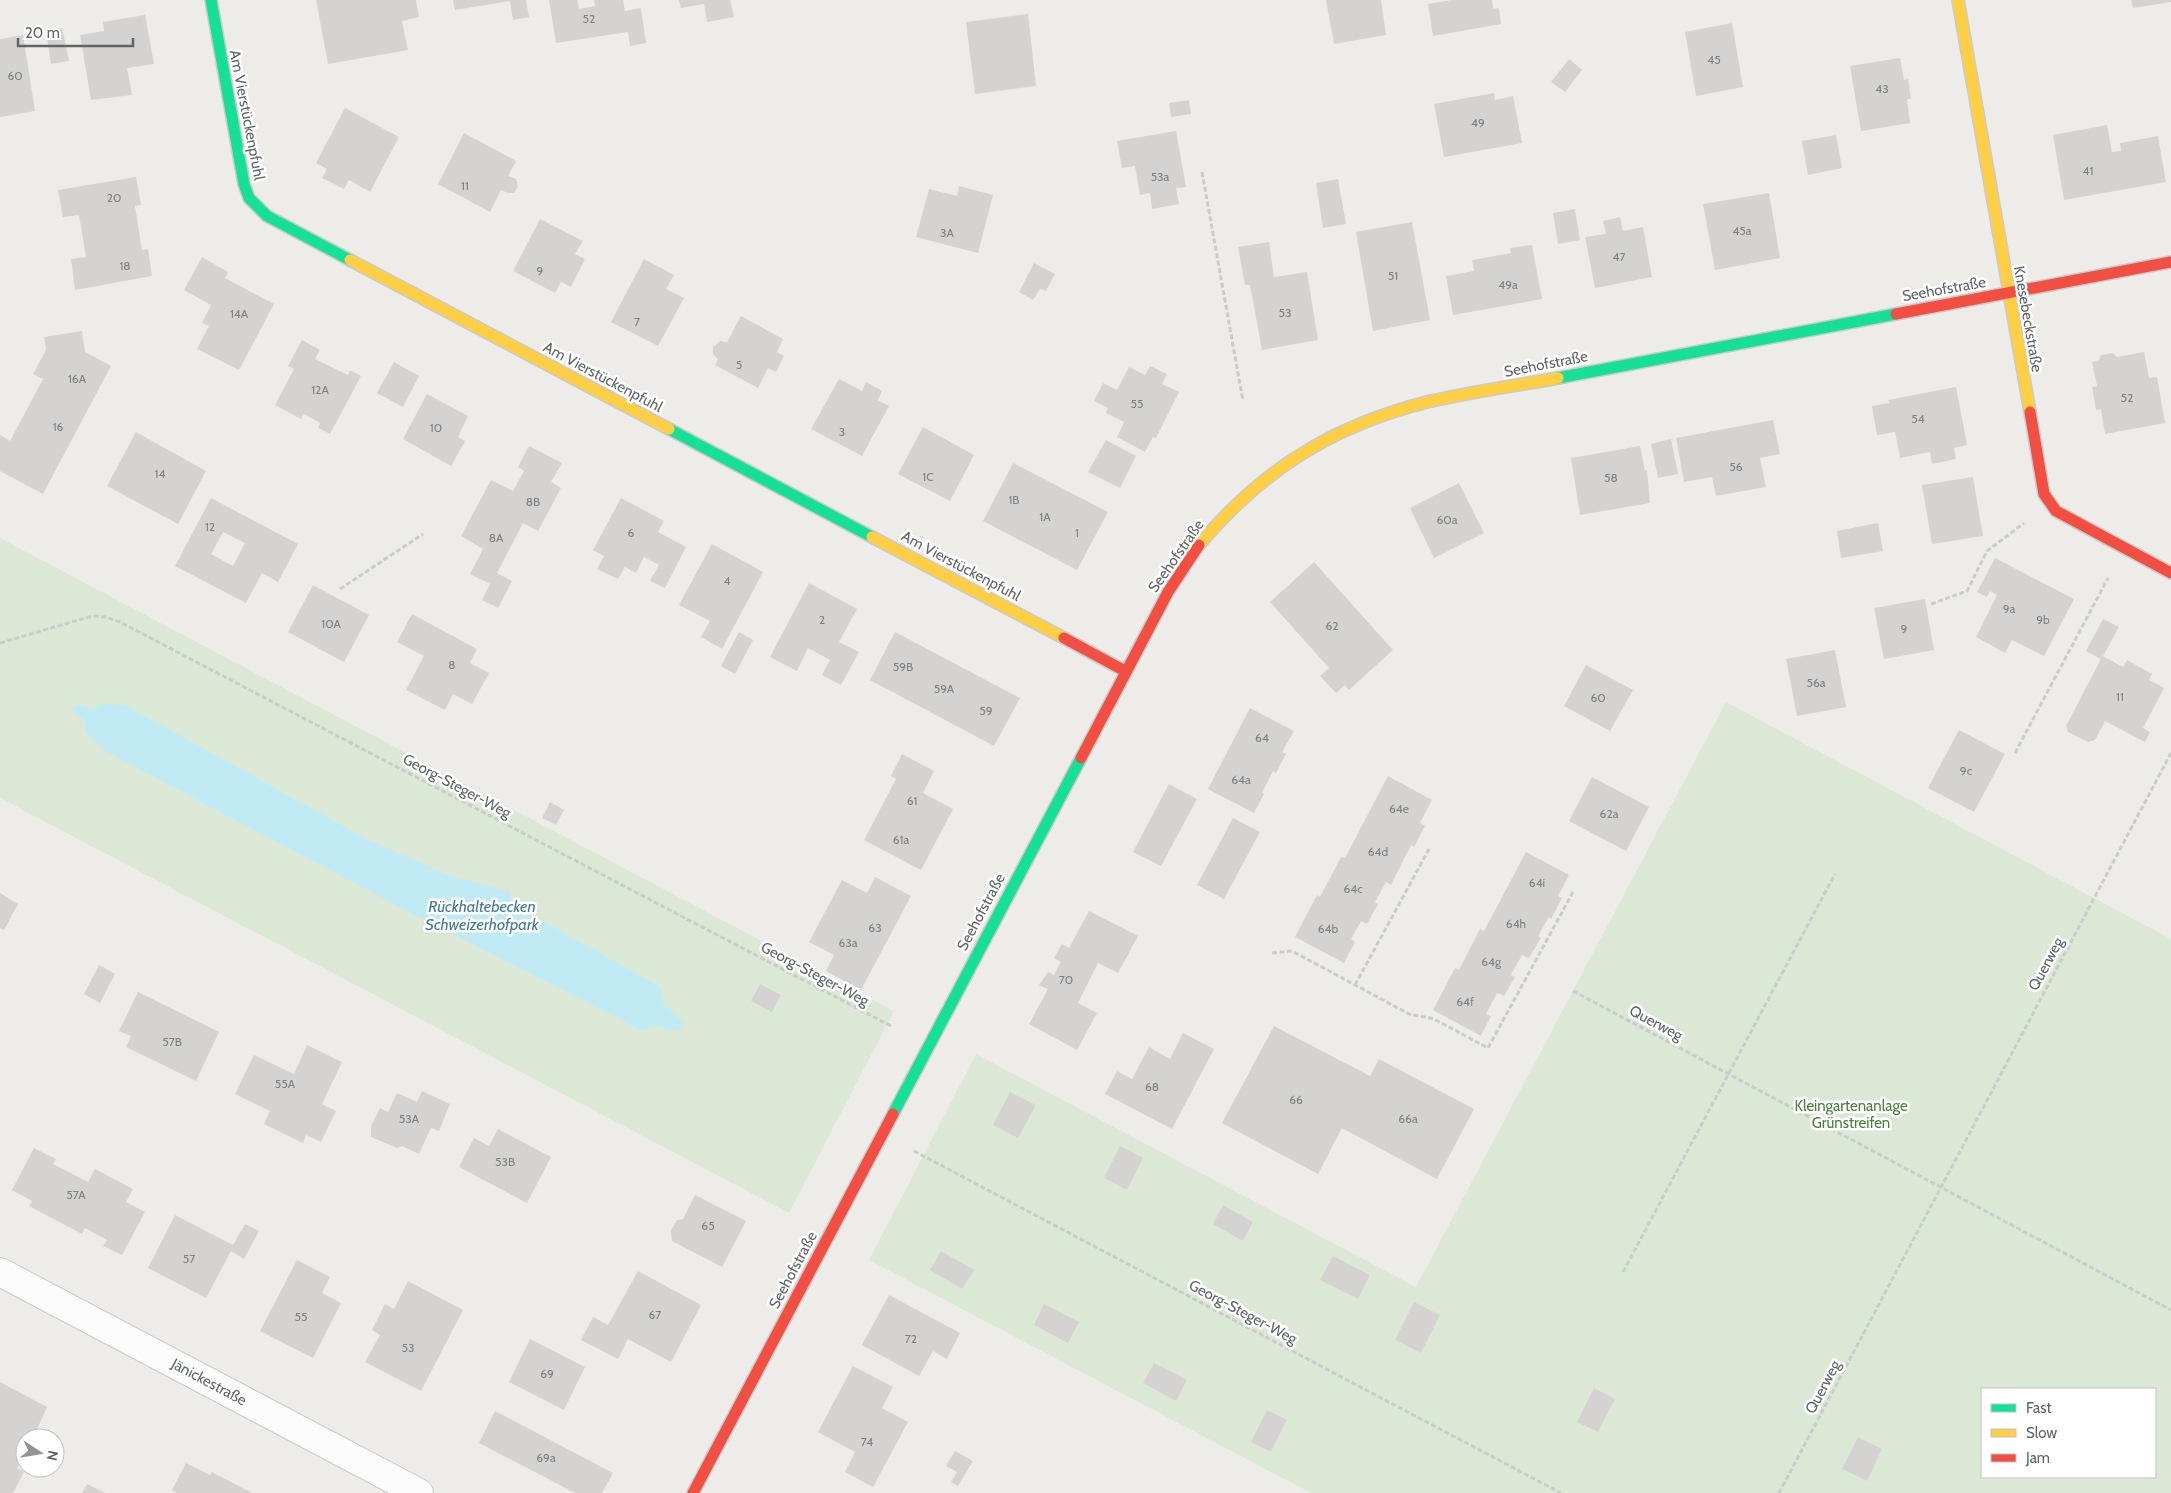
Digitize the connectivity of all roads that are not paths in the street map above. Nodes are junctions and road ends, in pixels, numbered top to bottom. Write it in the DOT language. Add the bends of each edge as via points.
graph roads {
  1 [pos="211,0"];
  2 [pos="1958,0"];
  3 [pos="2171,262"];
  4 [pos="2009,292"];
  5 [pos="2171,574"];
  6 [pos="1125,671"];
  7 [pos="0,1272"];
  8 [pos="419,1493"];
  9 [pos="693,1493"];
  1 -- 6 [label="street, Am Vierstückenpfuhl" via="244,184 250,198 267,216"];
  2 -- 4 [label="street, Knesebeckstraße"];
  3 -- 4 [label="street, Seehofstraße"];
  4 -- 5 [label="street, Knesebeckstraße" via="2041,483 2049,503 2065,517"];
  4 -- 6 [label="street, Seehofstraße" via="1428,402 1362,421 1299,454 1256,485 1226,513 1196,548"];
  6 -- 9 [label="street, Seehofstraße"];
  7 -- 8 [label="street, Jänickestraße"];
}
